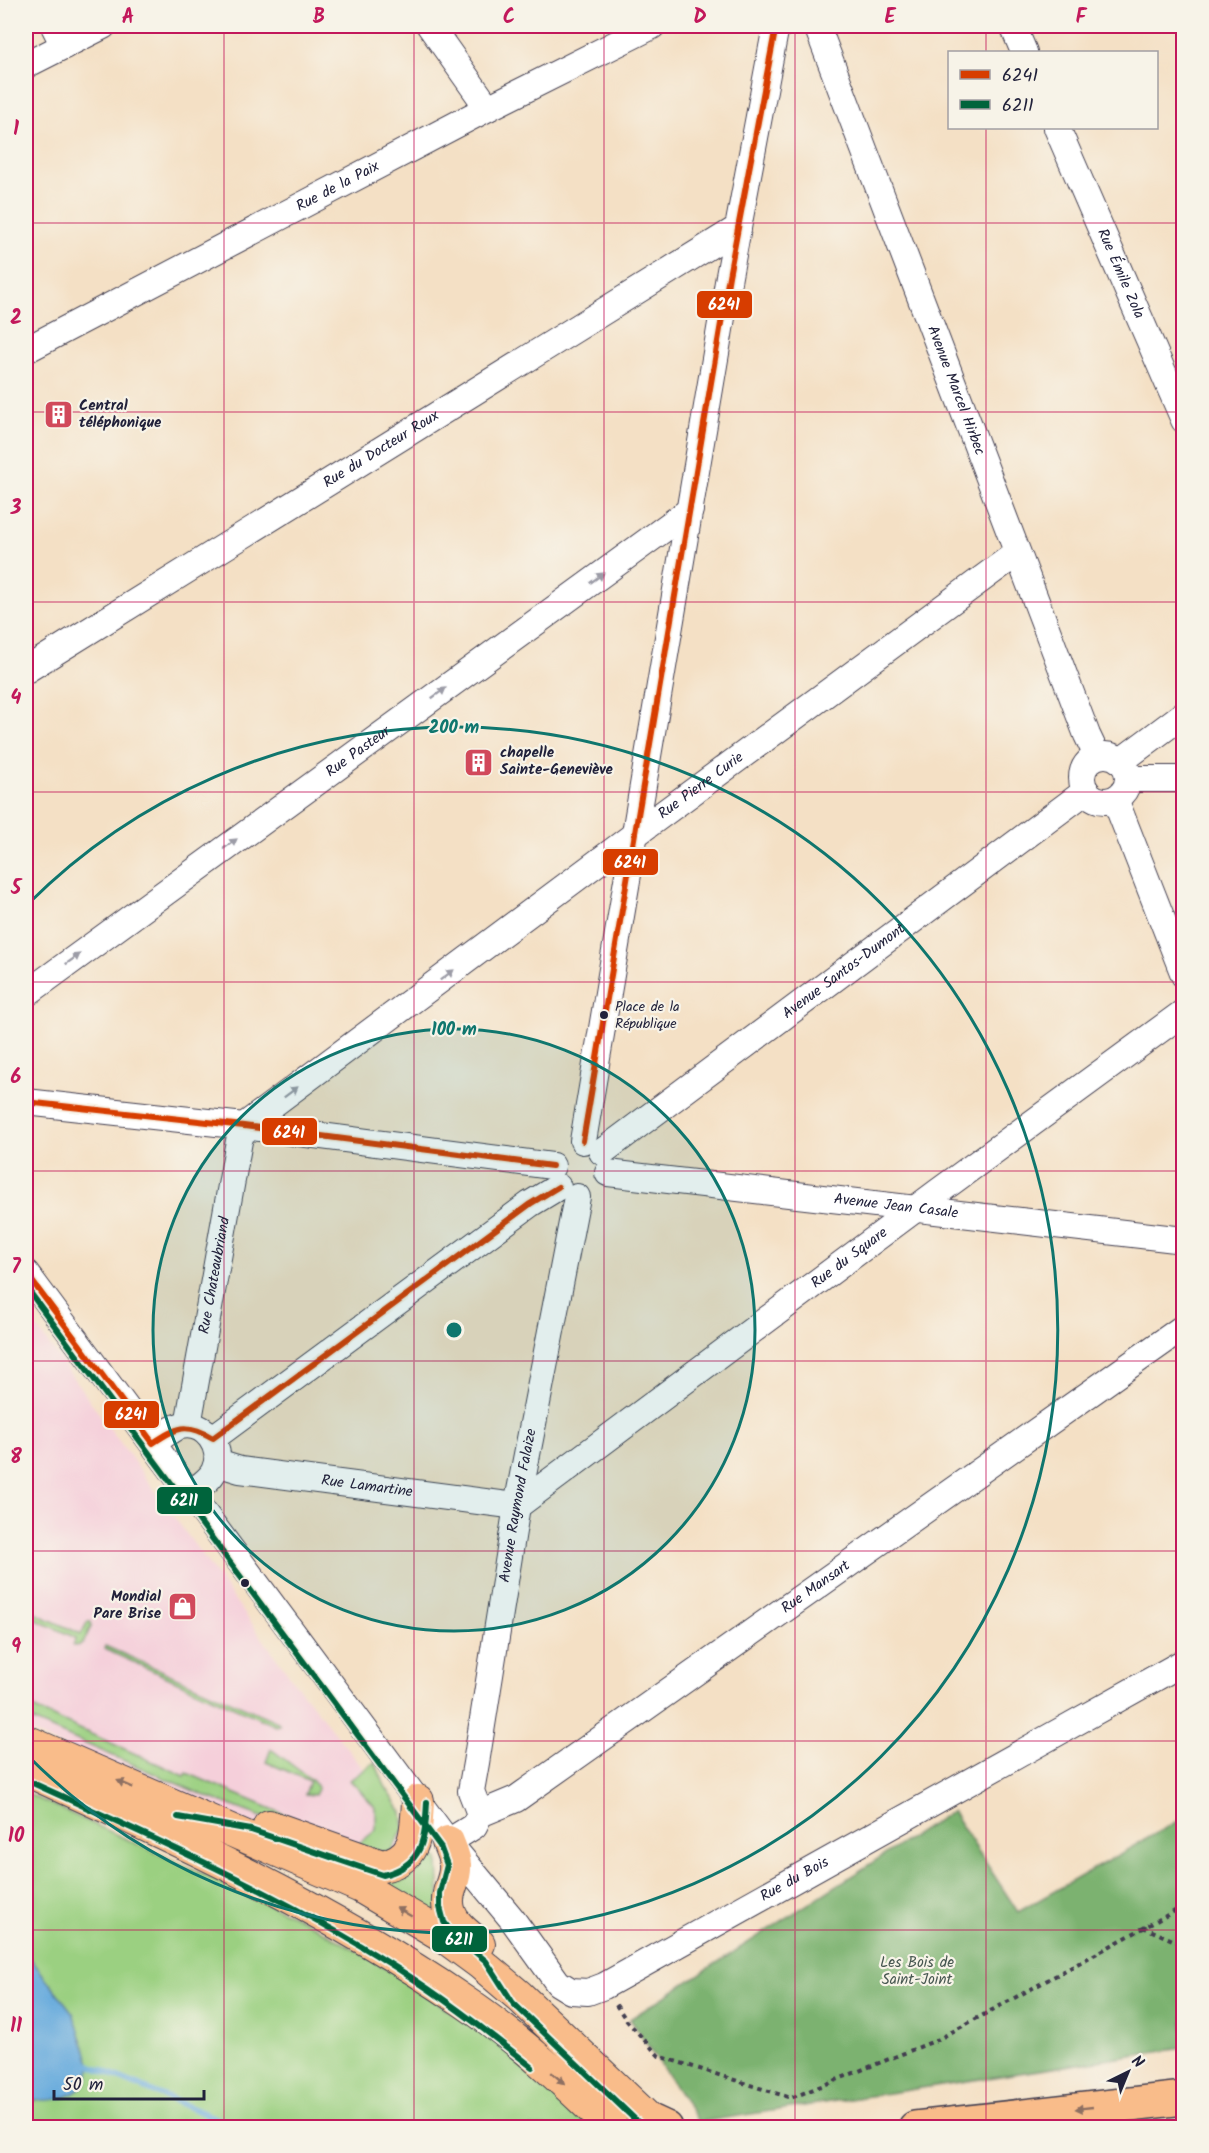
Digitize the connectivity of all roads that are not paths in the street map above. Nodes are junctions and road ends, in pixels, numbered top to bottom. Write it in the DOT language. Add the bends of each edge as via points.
graph roads {
  1 [pos="103,26"];
  2 [pos="430,26"];
  3 [pos="652,26"];
  4 [pos="776,26"];
  5 [pos="817,26"];
  6 [pos="1013,26"];
  7 [pos="59,36"];
  8 [pos="1024,51"];
  9 [pos="26,65"];
  10 [pos="488,108"];
  11 [pos="1057,129"];
  12 [pos="738,228"];
  13 [pos="26,350"];
  14 [pos="1184,420"];
  15 [pos="690,510"];
  16 [pos="1017,553"];
  17 [pos="26,670"];
  18 [pos="1184,714"];
  19 [pos="1115,773"];
  20 [pos="1184,779"];
  21 [pos="1086,791"];
  22 [pos="637,833"];
  23 [pos="1184,975"];
  24 [pos="26,994"];
  25 [pos="1184,1012"];
  26 [pos="26,1102"];
  27 [pos="244,1126"];
  28 [pos="598,1155"];
  29 [pos="562,1184"];
  30 [pos="917,1208"];
  31 [pos="1184,1240"];
  32 [pos="26,1274"];
  33 [pos="1184,1327"];
  34 [pos="188,1425"];
  35 [pos="213,1438"];
  36 [pos="153,1443"];
  37 [pos="217,1463"];
  38 [pos="190,1494"];
  39 [pos="517,1506"];
  40 [pos="1184,1662"];
  41 [pos="26,1741"];
  42 [pos="26,1770"];
  43 [pos="418,1802"];
  44 [pos="178,1808"];
  45 [pos="480,1814"];
  46 [pos="448,1842"];
  47 [pos="519,1996"];
  48 [pos="1184,2097"];
  49 [pos="659,2126"];
  50 [pos="612,2127"];
  51 [pos="915,2127"];
  1 -- 7 [label="street"];
  2 -- 10 [label="street"];
  3 -- 10 [label="street, Rue de la Paix"];
  4 -- 12 [label="street"];
  5 -- 16 [label="street, Avenue Marcel Hirbec"];
  6 -- 8 [label="street"];
  7 -- 9 [label="street"];
  10 -- 13 [label="street, Rue de la Paix"];
  11 -- 14 [label="street, Rue Émile Zola"];
  12 -- 15 [label="street"];
  12 -- 17 [label="street, Rue du Docteur Roux"];
  15 -- 22 [label="street"];
  24 -- 15 [label="street, Rue Pasteur, one-way"];
  16 -- 19 [label="street, Avenue Marcel Hirbec" via="1087,735"];
  16 -- 22 [label="street, Rue Pierre Curie"];
  18 -- 19 [label="street"];
  19 -- 20 [label="street"];
  19 -- 21 [label="street" via="1103,801"];
  19 -- 21 [label="street" via="1091,759 1083,771"];
  19 -- 23 [label="street, Avenue Marcel Hirbec"];
  21 -- 28 [label="street, Avenue Santos-Dumont"];
  27 -- 22 [label="street, Rue Pierre Curie, one-way"];
  22 -- 28 [label="street"];
  25 -- 30 [label="street, Rue du Square"];
  26 -- 27 [label="street"];
  27 -- 29 [label="street"];
  27 -- 34 [label="street, Rue Chateaubriand" via="238,1141"];
  28 -- 29 [label="street" via="601,1188 594,1194"];
  28 -- 29 [label="street" via="574,1142 566,1145 554,1158"];
  28 -- 30 [label="street, Avenue Jean Casale"];
  29 -- 35 [label="street"];
  29 -- 39 [label="street, Avenue Raymond Falaize"];
  30 -- 31 [label="street, Avenue Jean Casale"];
  30 -- 39 [label="street, Rue du Square"];
  32 -- 36 [label="street, Rue du Bois"];
  33 -- 45 [label="street, Rue Mansart" via="516,1799"];
  34 -- 35 [label="street"];
  34 -- 36 [label="street" via="178,1426"];
  35 -- 37 [label="street"];
  36 -- 38 [label="street, Rue du Bois"];
  37 -- 38 [label="street" via="214,1473"];
  37 -- 39 [label="street, Rue Lamartine" via="240,1470"];
  38 -- 43 [label="street, Rue du Bois"];
  39 -- 45 [label="street, Avenue Raymond Falaize" via="471,1791"];
  40 -- 46 [label="street, Rue du Bois" via="588,1992 571,1991 558,1983 512,1919"];
  44 -- 41 [label="main road, one-way"];
  42 -- 50 [label="main road, one-way" via="230,1865 351,1930 487,2018"];
  43 -- 44 [label="main road" via="415,1841 395,1863 382,1866 253,1821"];
  43 -- 46 [label="street, Rue du Bois"];
  47 -- 44 [label="main road, one-way" via="442,1935 361,1887"];
  45 -- 46 [label="street, Rue Mansart" via="474,1827"];
  46 -- 47 [label="main road" via="456,1864 448,1906 452,1918 493,1955"];
  47 -- 49 [label="main road"];
  48 -- 51 [label="highway, one-way"];
}
